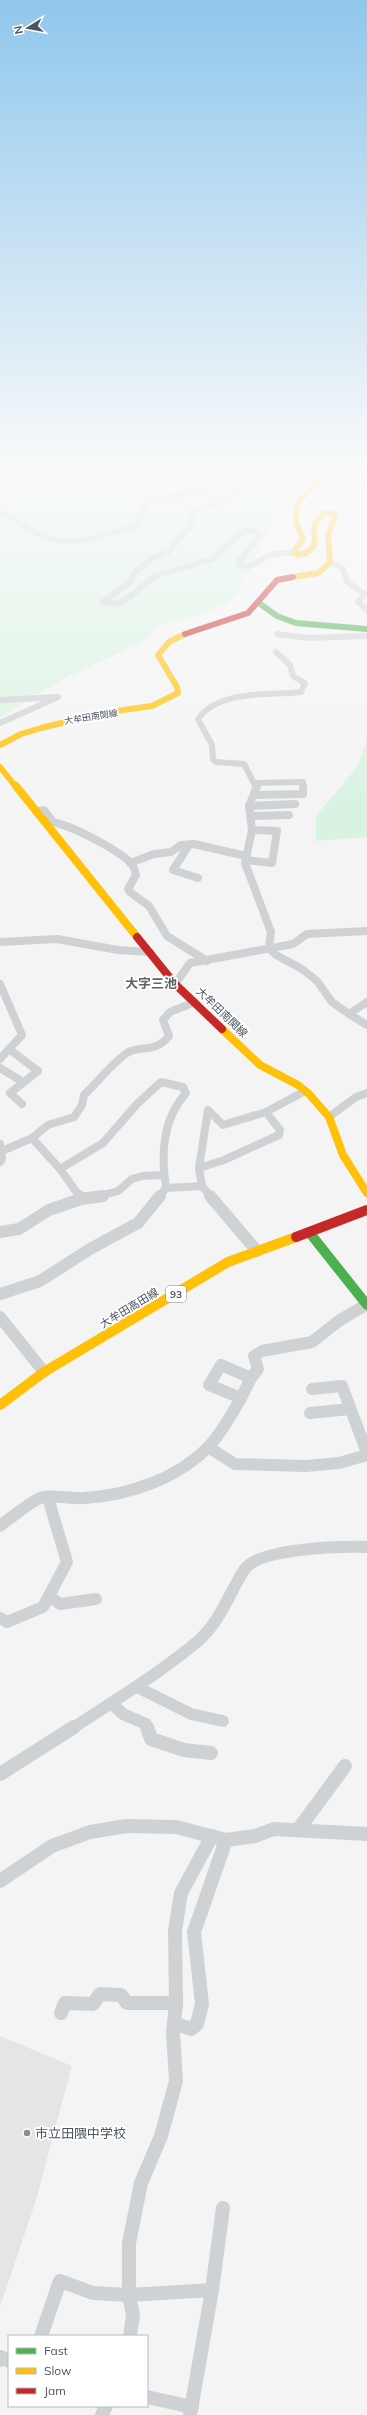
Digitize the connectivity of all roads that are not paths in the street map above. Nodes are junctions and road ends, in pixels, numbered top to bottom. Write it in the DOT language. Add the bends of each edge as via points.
graph roads {
  1 [pos="127,584"];
  2 [pos="145,584"];
  3 [pos="272,584"];
  4 [pos="349,584"];
  5 [pos="260,604"];
  6 [pos="367,610"];
  7 [pos="367,629"];
  8 [pos="277,634"];
  9 [pos="367,636"];
  10 [pos="276,652"];
  11 [pos="0,700"];
  12 [pos="0,723"];
  13 [pos="0,745"];
  14 [pos="0,767"];
  15 [pos="255,783"];
  16 [pos="254,795"];
  17 [pos="295,804"];
  18 [pos="249,806"];
  19 [pos="38,811"];
  20 [pos="289,815"];
  21 [pos="252,816"];
  22 [pos="252,830"];
  23 [pos="189,845"];
  24 [pos="246,858"];
  25 [pos="130,863"];
  26 [pos="198,878"];
  27 [pos="367,931"];
  28 [pos="0,942"];
  29 [pos="269,948"];
  30 [pos="150,952"];
  31 [pos="207,961"];
  32 [pos="0,984"];
  33 [pos="175,984"];
  34 [pos="195,1002"];
  35 [pos="367,1002"];
  36 [pos="349,1014"];
  37 [pos="367,1025"];
  38 [pos="9,1049"];
  39 [pos="0,1058"];
  40 [pos="0,1068"];
  41 [pos="23,1082"];
  42 [pos="305,1091"];
  43 [pos="367,1093"];
  44 [pos="22,1104"];
  45 [pos="266,1112"];
  46 [pos="328,1117"];
  47 [pos="32,1138"];
  48 [pos="1,1148"];
  49 [pos="0,1162"];
  50 [pos="199,1168"];
  51 [pos="60,1169"];
  52 [pos="164,1175"];
  53 [pos="202,1186"];
  54 [pos="166,1188"];
  55 [pos="367,1193"];
  56 [pos="81,1199"];
  57 [pos="367,1210"];
  58 [pos="0,1232"];
  59 [pos="309,1232"];
  60 [pos="257,1251"];
  61 [pos="0,1294"];
  62 [pos="367,1305"];
  63 [pos="0,1317"];
  64 [pos="44,1372"];
  65 [pos="251,1378"];
  66 [pos="312,1390"];
  67 [pos="241,1398"];
  68 [pos="0,1405"];
  69 [pos="350,1409"];
  70 [pos="310,1413"];
  71 [pos="208,1447"];
  72 [pos="367,1454"];
  73 [pos="48,1498"];
  74 [pos="0,1526"];
  75 [pos="366,1550"];
  76 [pos="49,1596"];
  77 [pos="96,1600"];
  78 [pos="0,1618"];
  79 [pos="137,1687"];
  80 [pos="111,1704"];
  81 [pos="222,1721"];
  82 [pos="211,1753"];
  83 [pos="345,1766"];
  84 [pos="0,1774"];
  85 [pos="298,1830"];
  86 [pos="367,1834"];
  87 [pos="212,1836"];
  88 [pos="226,1840"];
  89 [pos="0,1881"];
  90 [pos="176,2003"];
  91 [pos="61,2013"];
  92 [pos="174,2022"];
  93 [pos="223,2208"];
  94 [pos="212,2290"];
  95 [pos="129,2295"];
  96 [pos="41,2335"];
  97 [pos="130,2335"];
  98 [pos="0,2360"];
  99 [pos="8,2360"];
  100 [pos="148,2397"];
  101 [pos="191,2411"];
  1 -- 2 [label="street" via="103,602 112,604 126,599"];
  3 -- 5 [label="main road, 大牟田南関線"];
  4 -- 6 [label="street" via="365,594 358,602"];
  5 -- 7 [label="main road" via="277,616 296,623"];
  5 -- 13 [label="main road, 大牟田南関線" via="243,616 174,638 163,645 158,655 160,661 178,686 178,693 166,701 146,710 106,713 48,723 12,737"];
  8 -- 9 [label="street" via="309,638"];
  10 -- 15 [label="street" via="290,666 293,676 304,683 301,692 233,698 211,706 198,719 212,745 213,759 216,762 244,764"];
  11 -- 12 [label="street" via="58,697"];
  14 -- 19 [label="main road, 大牟田南関線"];
  15 -- 16 [label="street" via="257,786"];
  15 -- 16 [label="street" via="303,782 303,794"];
  16 -- 18 [label="street"];
  17 -- 18 [label="street"];
  18 -- 21 [label="street"];
  19 -- 25 [label="street" via="44,810 53,822 104,844"];
  19 -- 30 [label="main road, 大牟田南関線"];
  20 -- 21 [label="street"];
  21 -- 22 [label="street"];
  22 -- 24 [label="street"];
  22 -- 24 [label="street" via="277,831 272,863"];
  23 -- 24 [label="street" via="214,847"];
  23 -- 25 [label="street" via="181,845 171,852 143,857"];
  23 -- 26 [label="street" via="173,870"];
  24 -- 29 [label="street" via="245,863 271,932"];
  25 -- 31 [label="street" via="136,875 128,889 130,893 149,907 171,939 198,952"];
  27 -- 29 [label="street" via="306,934 293,944"];
  28 -- 30 [label="street" via="34,938 127,953"];
  29 -- 31 [label="street"];
  29 -- 36 [label="street" via="276,955 302,968 332,1002"];
  30 -- 33 [label="main road, 大牟田南関線"];
  31 -- 33 [label="street" via="190,963"];
  32 -- 38 [label="street" via="22,1035"];
  33 -- 34 [label="main road, 大牟田南関線"];
  34 -- 42 [label="main road, 大牟田南関線" via="260,1065"];
  34 -- 47 [label="street" via="170,1012 163,1020 168,1036 164,1041 150,1049 128,1052 84,1095 82,1105 74,1117 48,1125"];
  35 -- 36 [label="street"];
  36 -- 37 [label="street"];
  38 -- 39 [label="street"];
  38 -- 41 [label="street" via="38,1071"];
  40 -- 41 [label="street"];
  41 -- 44 [label="street" via="10,1093"];
  42 -- 45 [label="street"];
  42 -- 46 [label="main road, 大牟田南関線"];
  43 -- 46 [label="street" via="350,1101"];
  45 -- 50 [label="street" via="280,1130 279,1135 224,1160"];
  45 -- 50 [label="street" via="223,1125 208,1110"];
  46 -- 55 [label="main road, 大牟田南関線" via="343,1155"];
  47 -- 48 [label="street"];
  47 -- 51 [label="street"];
  48 -- 49 [label="street"];
  50 -- 53 [label="street"];
  51 -- 52 [label="street" via="103,1143 137,1104 161,1082 183,1087 186,1093 178,1100 168,1123 162,1153"];
  51 -- 56 [label="street"];
  52 -- 54 [label="street"];
  52 -- 56 [label="street" via="142,1176 132,1179 126,1187 118,1191"];
  53 -- 54 [label="street"];
  53 -- 60 [label="street"];
  54 -- 61 [label="street" via="138,1224 90,1249 40,1281"];
  56 -- 58 [label="street" via="49,1210 19,1229"];
  57 -- 59 [label="main road, 大牟田高田線 / 93"];
  59 -- 60 [label="main road, 大牟田高田線 / 93"];
  59 -- 62 [label="main road"];
  60 -- 64 [label="main road, 大牟田高田線 / 93" via="228,1262"];
  62 -- 65 [label="street" via="340,1320 312,1342 262,1351 254,1356 258,1369"];
  63 -- 64 [label="street"];
  64 -- 68 [label="main road, 大牟田高田線 / 93"];
  65 -- 67 [label="street"];
  65 -- 67 [label="street" via="221,1365 209,1385"];
  66 -- 69 [label="street" via="342,1386"];
  67 -- 71 [label="street"];
  69 -- 70 [label="street"];
  69 -- 72 [label="street"];
  71 -- 72 [label="street" via="235,1464 339,1464"];
  71 -- 73 [label="street" via="192,1461 133,1490 63,1500"];
  73 -- 74 [label="street" via="42,1497"];
  73 -- 76 [label="street" via="67,1562"];
  75 -- 79 [label="street" via="270,1555 257,1560 245,1568 221,1613 199,1640"];
  76 -- 77 [label="street" via="60,1604"];
  76 -- 78 [label="street" via="43,1607 28,1611 18,1619 7,1622"];
  79 -- 80 [label="street"];
  79 -- 81 [label="street" via="191,1714"];
  80 -- 82 [label="street" via="123,1714 146,1724 151,1739 184,1750"];
  80 -- 84 [label="street"];
  83 -- 85 [label="street"];
  85 -- 86 [label="street"];
  85 -- 88 [label="street" via="274,1829 255,1836"];
  87 -- 88 [label="street"];
  87 -- 89 [label="street" via="176,1827 126,1826 90,1832 52,1846"];
  87 -- 90 [label="street" via="181,1893 175,1931"];
  88 -- 92 [label="street" via="194,1932 202,2004 197,2024 191,2029"];
  90 -- 91 [label="street" via="127,2003 121,1995 100,1994 93,2004 65,2003"];
  90 -- 92 [label="street"];
  92 -- 95 [label="street" via="176,2081 161,2136 141,2183 130,2244"];
  93 -- 94 [label="street"];
  94 -- 95 [label="street"];
  94 -- 101 [label="street"];
  95 -- 96 [label="street" via="93,2293 60,2281"];
  95 -- 97 [label="street" via="133,2316"];
  98 -- 99 [label="street" via="1,2357"];
  100 -- 101 [label="street"];
}
